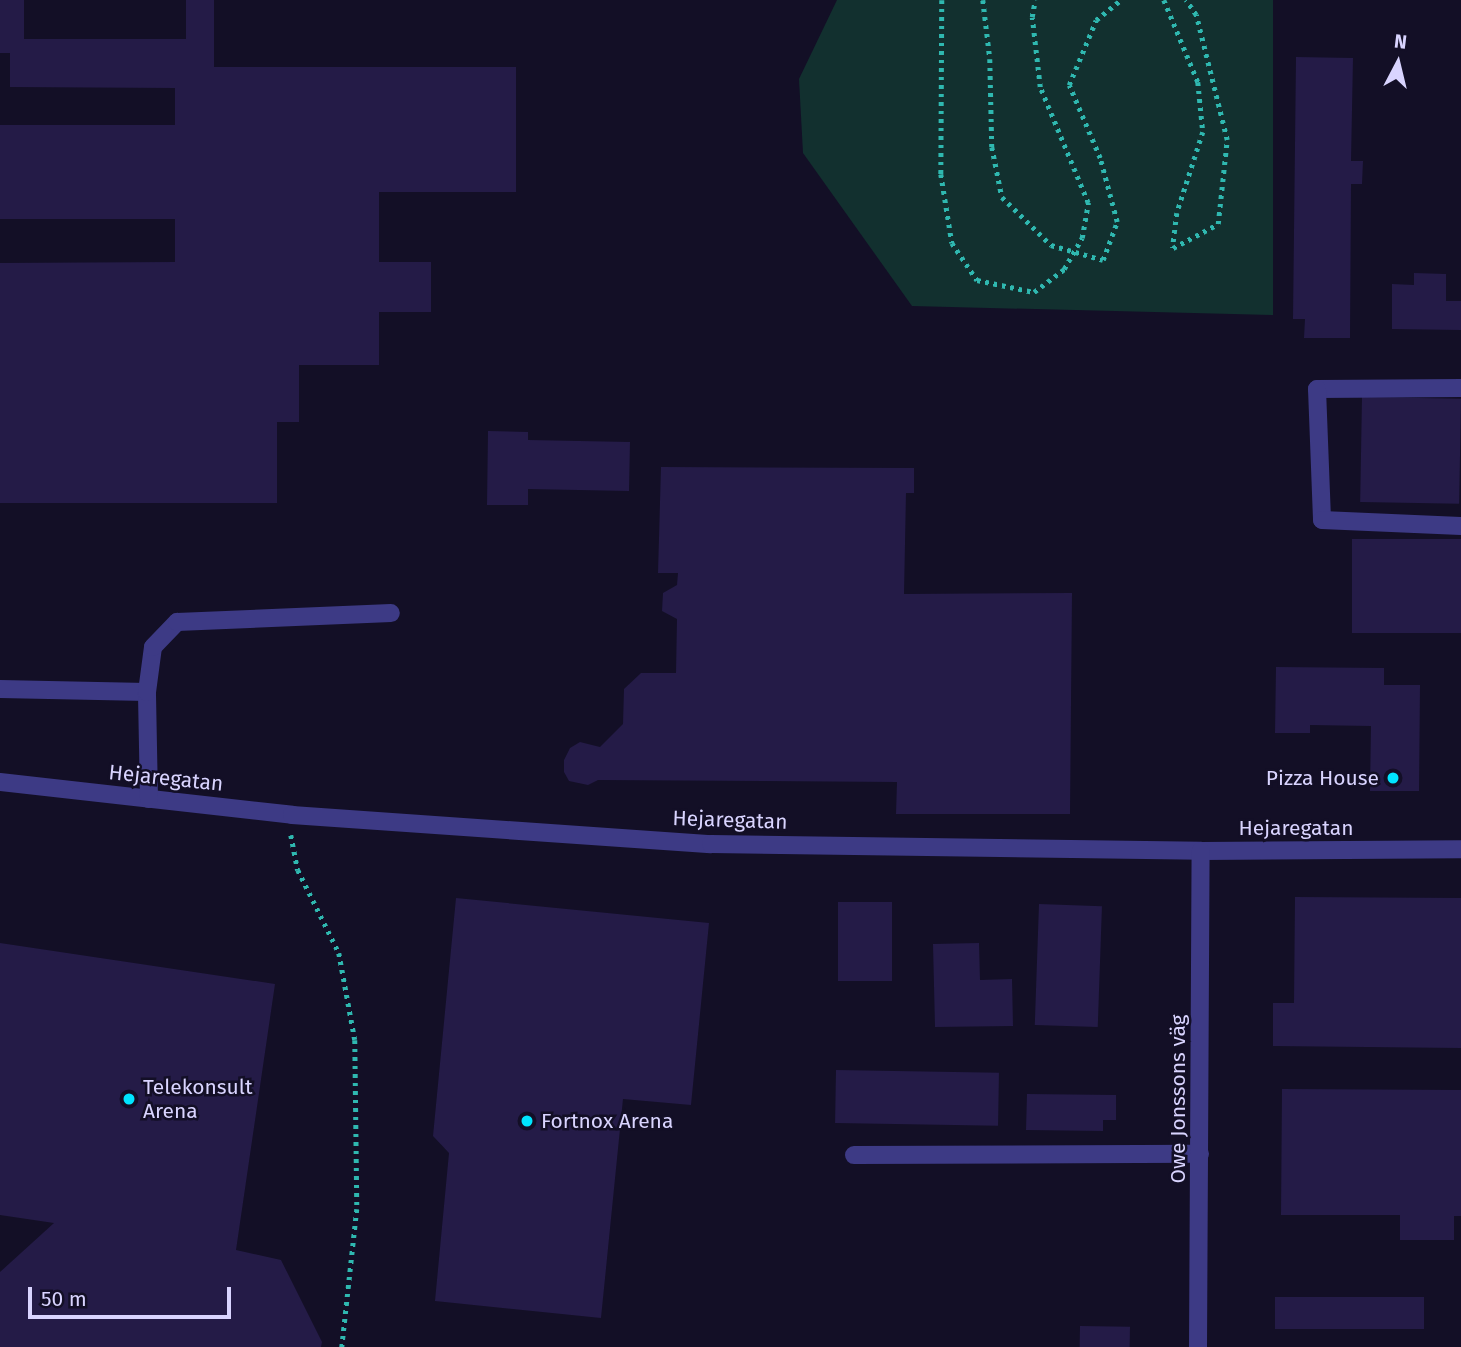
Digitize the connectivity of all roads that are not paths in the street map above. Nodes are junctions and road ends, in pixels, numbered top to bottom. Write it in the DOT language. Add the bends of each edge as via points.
graph roads {
  1 [pos="1461,388"];
  2 [pos="1461,526"];
  3 [pos="391,613"];
  4 [pos="0,689"];
  5 [pos="147,692"];
  6 [pos="0,782"];
  7 [pos="149,799"];
  8 [pos="1461,849"];
  9 [pos="1201,851"];
  10 [pos="1200,1154"];
  11 [pos="854,1155"];
  12 [pos="1198,1347"];
  1 -- 2 [label="street" via="1317,389 1322,520"];
  3 -- 5 [label="street" via="177,622 153,647"];
  4 -- 5 [label="street"];
  5 -- 7 [label="street"];
  6 -- 7 [label="street, Hejaregatan"];
  7 -- 9 [label="street, Hejaregatan" via="292,815 711,844"];
  8 -- 9 [label="street, Hejaregatan"];
  9 -- 10 [label="street, Owe Jonssons väg"];
  10 -- 11 [label="street"];
  10 -- 12 [label="street, Owe Jonssons väg"];
}
